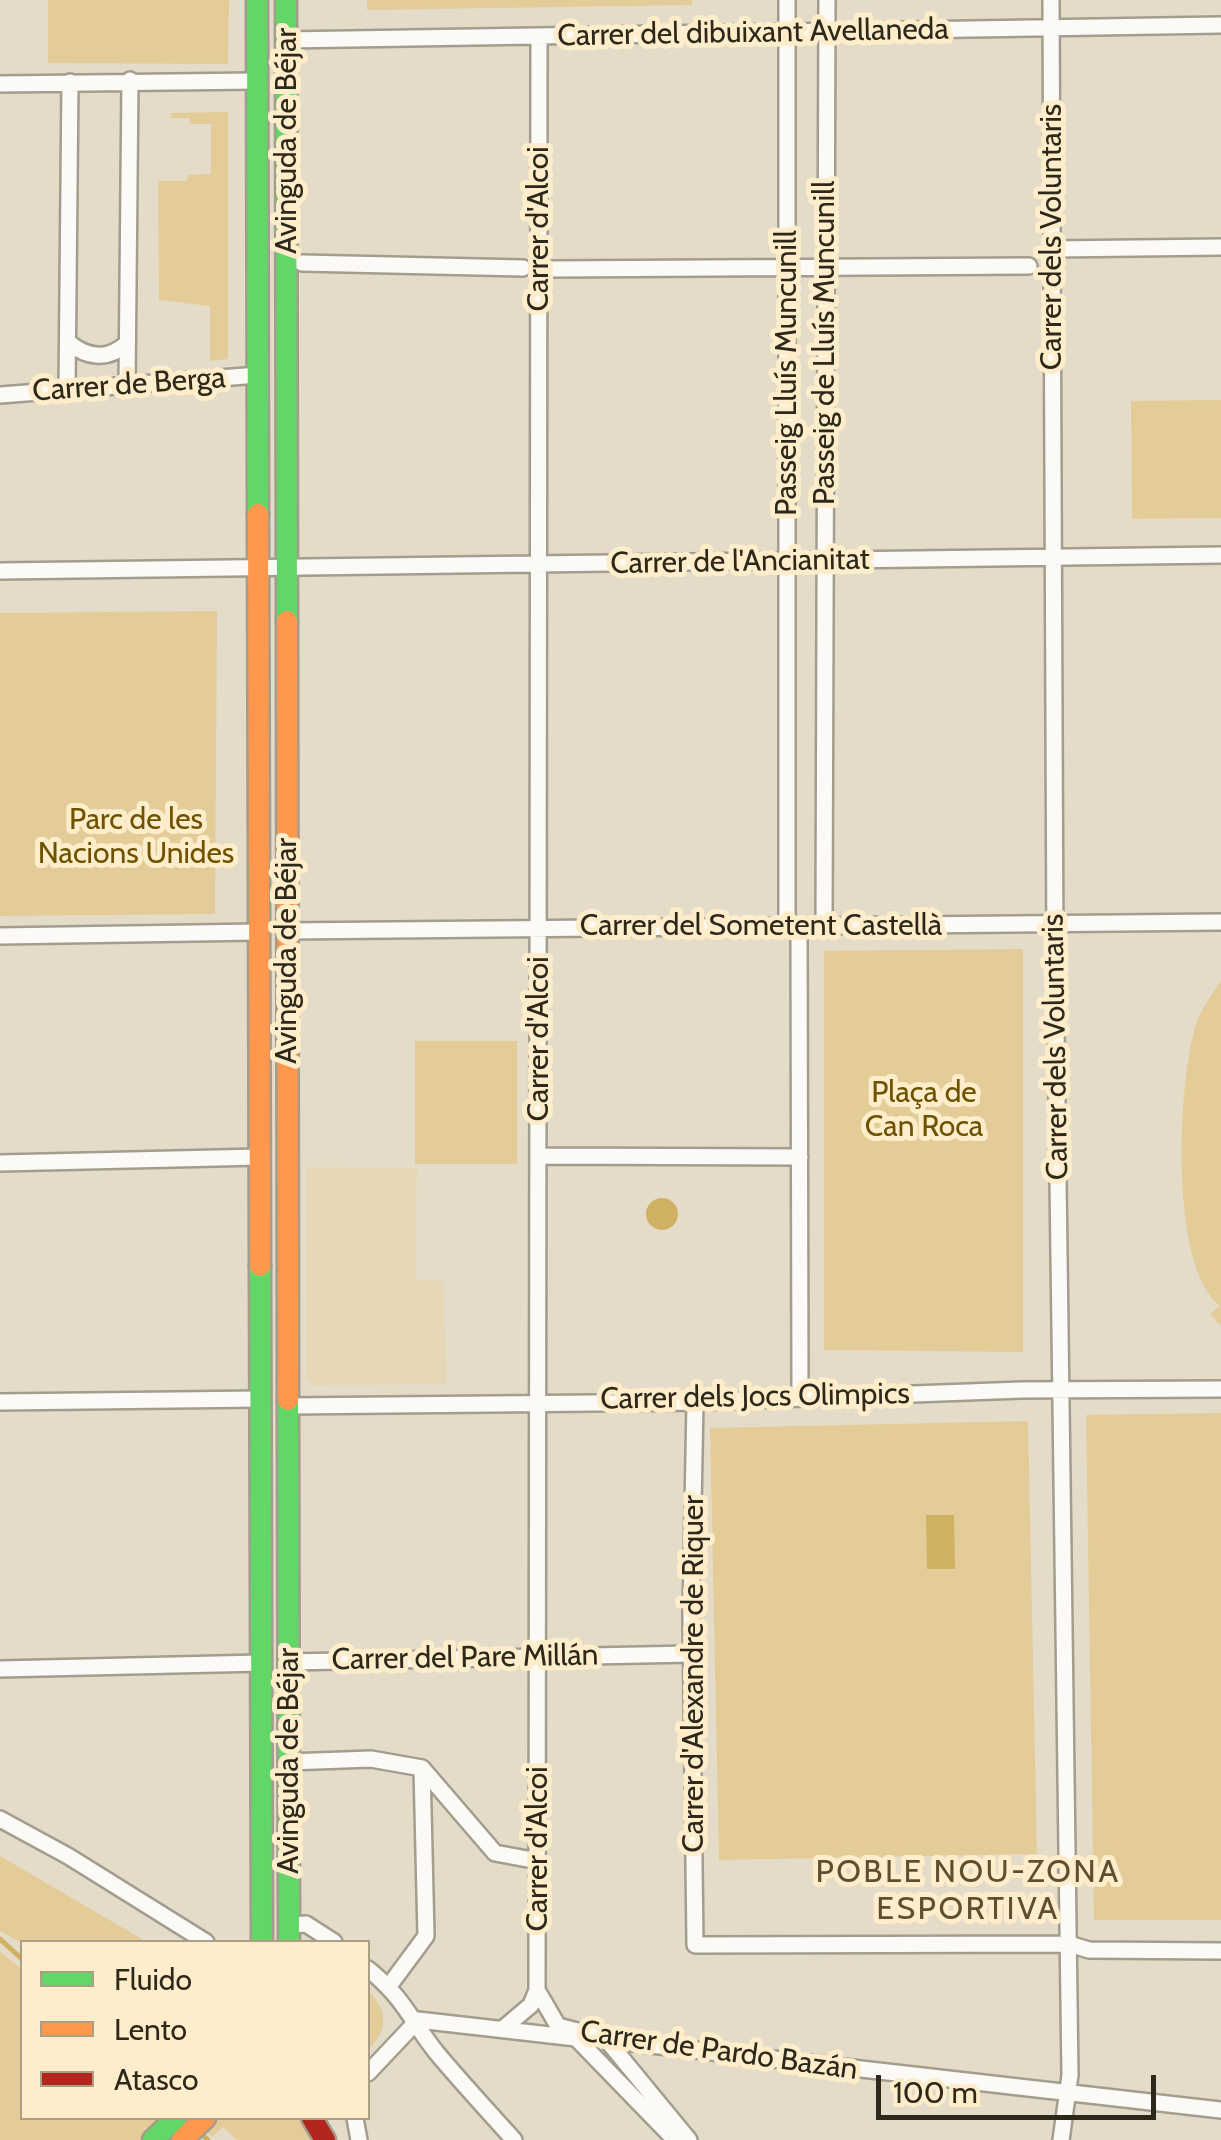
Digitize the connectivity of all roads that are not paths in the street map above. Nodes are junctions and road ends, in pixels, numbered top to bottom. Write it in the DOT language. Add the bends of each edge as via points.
graph roads {
  1 [pos="257,0"];
  2 [pos="286,0"];
  3 [pos="787,0"];
  4 [pos="827,0"];
  5 [pos="1051,0"];
  6 [pos="1221,25"];
  7 [pos="1052,28"];
  8 [pos="788,30"];
  9 [pos="826,32"];
  10 [pos="539,37"];
  11 [pos="286,40"];
  12 [pos="130,80"];
  13 [pos="257,81"];
  14 [pos="70,82"];
  15 [pos="0,84"];
  16 [pos="1221,247"];
  17 [pos="1052,249"];
  18 [pos="302,263"];
  19 [pos="825,264"];
  20 [pos="786,266"];
  21 [pos="1029,266"];
  22 [pos="524,268"];
  23 [pos="552,268"];
  24 [pos="68,342"];
  25 [pos="127,344"];
  26 [pos="258,374"];
  27 [pos="127,386"];
  28 [pos="67,390"];
  29 [pos="0,394"];
  30 [pos="1221,555"];
  31 [pos="1054,557"];
  32 [pos="824,560"];
  33 [pos="787,561"];
  34 [pos="538,564"];
  35 [pos="258,568"];
  36 [pos="286,568"];
  37 [pos="0,571"];
  38 [pos="1221,922"];
  39 [pos="1055,925"];
  40 [pos="540,926"];
  41 [pos="793,926"];
  42 [pos="824,926"];
  43 [pos="287,931"];
  44 [pos="258,932"];
  45 [pos="0,936"];
  46 [pos="539,1156"];
  47 [pos="800,1157"];
  48 [pos="260,1158"];
  49 [pos="0,1162"];
  50 [pos="1221,1389"];
  51 [pos="1060,1391"];
  52 [pos="800,1396"];
  53 [pos="260,1398"];
  54 [pos="537,1400"];
  55 [pos="0,1402"];
  56 [pos="695,1402"];
  57 [pos="289,1406"];
  58 [pos="691,1654"];
  59 [pos="539,1655"];
  60 [pos="290,1662"];
  61 [pos="261,1663"];
  62 [pos="0,1669"];
  63 [pos="288,1762"];
  64 [pos="422,1768"];
  65 [pos="261,1796"];
  66 [pos="0,1818"];
  67 [pos="538,1862"];
  68 [pos="289,1902"];
  69 [pos="295,1931"];
  70 [pos="203,1940"];
  71 [pos="262,1940"];
  72 [pos="327,1940"];
  73 [pos="1069,1944"];
  74 [pos="1221,1951"];
  75 [pos="370,1971"];
  76 [pos="389,1986"];
  77 [pos="537,1990"];
  78 [pos="418,2020"];
  79 [pos="504,2027"];
  80 [pos="605,2038"];
  81 [pos="370,2071"];
  82 [pos="1070,2094"];
  83 [pos="1221,2110"];
  84 [pos="174,2120"];
  85 [pos="203,2120"];
  86 [pos="153,2140"];
  87 [pos="182,2140"];
  88 [pos="514,2140"];
  89 [pos="675,2140"];
  90 [pos="689,2140"];
  91 [pos="1061,2140"];
  1 -- 13 [label="main road, Avinguda de Béjar"];
  2 -- 11 [label="main road, Avinguda de Béjar"];
  3 -- 8 [label="street, Passeig Lluís Muncunill"];
  4 -- 9 [label="street, Passeig de Lluís Muncunill"];
  5 -- 7 [label="street, Carrer dels Voluntaris"];
  6 -- 7 [label="street, Carrer del dibuixant Avellaneda"];
  7 -- 9 [label="street, Carrer del dibuixant Avellaneda"];
  7 -- 17 [label="street, Carrer dels Voluntaris"];
  8 -- 9 [label="street, Carrer del dibuixant Avellaneda"];
  8 -- 10 [label="street, Carrer del dibuixant Avellaneda"];
  8 -- 20 [label="street, Passeig Lluís Muncunill"];
  9 -- 19 [label="street, Passeig de Lluís Muncunill"];
  10 -- 11 [label="street, Carrer del dibuixant Avellaneda"];
  10 -- 34 [label="street, Carrer d'Alcoi"];
  11 -- 36 [label="main road, Avinguda de Béjar"];
  12 -- 13 [label="street"];
  12 -- 14 [label="street"];
  12 -- 25 [label="street"];
  13 -- 26 [label="main road, Avinguda de Béjar"];
  14 -- 15 [label="street"];
  14 -- 24 [label="street"];
  16 -- 17 [label="street"];
  17 -- 31 [label="street, Carrer dels Voluntaris"];
  18 -- 22 [label="street"];
  19 -- 20 [label="street"];
  19 -- 21 [label="street"];
  19 -- 32 [label="street, Passeig de Lluís Muncunill"];
  20 -- 23 [label="street"];
  20 -- 33 [label="street, Passeig Lluís Muncunill"];
  24 -- 25 [label="street" via="99,356"];
  24 -- 28 [label="street"];
  25 -- 27 [label="street"];
  26 -- 27 [label="street, Carrer de Berga"];
  26 -- 35 [label="main road, Avinguda de Béjar"];
  27 -- 28 [label="street, Carrer de Berga"];
  28 -- 29 [label="street, Carrer de Berga"];
  30 -- 31 [label="street, Carrer de l'Ancianitat"];
  31 -- 32 [label="street, Carrer de l'Ancianitat"];
  31 -- 39 [label="street, Carrer dels Voluntaris"];
  32 -- 33 [label="street, Carrer de l'Ancianitat"];
  32 -- 42 [label="street, Passeig de Lluís Muncunill"];
  33 -- 34 [label="street, Carrer de l'Ancianitat"];
  33 -- 41 [label="street, Passeig Lluís Muncunill"];
  34 -- 36 [label="street, Carrer de l'Ancianitat"];
  34 -- 40 [label="street, Carrer d'Alcoi"];
  35 -- 36 [label="street, Carrer de l'Ancianitat"];
  35 -- 37 [label="street, Carrer de l'Ancianitat"];
  35 -- 44 [label="main road, Avinguda de Béjar"];
  36 -- 43 [label="main road, Avinguda de Béjar"];
  38 -- 39 [label="street, Carrer del Sometent Castellà"];
  39 -- 42 [label="street, Carrer del Sometent Castellà"];
  39 -- 51 [label="street, Carrer dels Voluntaris"];
  40 -- 41 [label="street, Carrer del Sometent Castellà"];
  40 -- 43 [label="street, Carrer del Sometent Castellà"];
  40 -- 46 [label="street, Carrer d'Alcoi"];
  41 -- 42 [label="street, Carrer del Sometent Castellà"];
  41 -- 47 [label="street"];
  43 -- 44 [label="main road"];
  43 -- 57 [label="main road, Avinguda de Béjar"];
  44 -- 45 [label="street"];
  44 -- 48 [label="main road, Avinguda de Béjar"];
  46 -- 47 [label="street"];
  46 -- 54 [label="street, Carrer d'Alcoi"];
  47 -- 52 [label="street"];
  48 -- 49 [label="street"];
  48 -- 53 [label="main road, Avinguda de Béjar"];
  50 -- 51 [label="street, Carrer dels Jocs Olimpics"];
  51 -- 52 [label="street, Carrer dels Jocs Olimpics"];
  51 -- 73 [label="street, Carrer dels Voluntaris"];
  52 -- 56 [label="street, Carrer dels Jocs Olimpics"];
  53 -- 55 [label="street"];
  53 -- 61 [label="main road, Avinguda de Béjar"];
  54 -- 56 [label="street, Carrer dels Jocs Olimpics"];
  54 -- 57 [label="street, Carrer dels Jocs Olimpics"];
  54 -- 59 [label="street, Carrer d'Alcoi"];
  56 -- 58 [label="street, Carrer d'Alexandre de Riquer"];
  57 -- 60 [label="main road, Avinguda de Béjar"];
  58 -- 59 [label="street, Carrer del Pare Millán"];
  58 -- 73 [label="street, Carrer d'Alexandre de Riquer" via="695,1946"];
  59 -- 60 [label="street, Carrer del Pare Millán"];
  59 -- 67 [label="street, Carrer d'Alcoi"];
  60 -- 61 [label="main road, Carrer del Pare Millán"];
  60 -- 63 [label="main road, Avinguda de Béjar"];
  61 -- 62 [label="street, Carrer del Pare Millán"];
  61 -- 65 [label="main road, Avinguda de Béjar"];
  63 -- 64 [label="street" via="370,1759"];
  63 -- 68 [label="main road, Avinguda de Béjar"];
  64 -- 67 [label="street" via="495,1853"];
  64 -- 76 [label="street" via="426,1936"];
  65 -- 68 [label="main road, Avinguda de Béjar" via="273,1840 273,1886"];
  65 -- 71 [label="main road, Avinguda de Béjar"];
  66 -- 70 [label="street"];
  67 -- 77 [label="street, Carrer d'Alcoi"];
  68 -- 69 [label="main road, Avinguda de Béjar"];
  69 -- 72 [label="street"];
  73 -- 74 [label="street" via="1089,1950"];
  73 -- 82 [label="street, Carrer dels Voluntaris"];
  75 -- 76 [label="street"];
  76 -- 78 [label="street"];
  77 -- 79 [label="street" via="531,2005"];
  77 -- 80 [label="street, Carrer de Pardo Bazán" via="558,2026"];
  78 -- 79 [label="street, Carrer de Pardo Bazán"];
  78 -- 81 [label="street"];
  78 -- 88 [label="street" via="433,2049"];
  79 -- 89 [label="street, Carrer de Pardo Bazán" via="576,2038"];
  80 -- 82 [label="street, Carrer de Pardo Bazán"];
  80 -- 90 [label="street"];
  82 -- 83 [label="street, Carrer de Pardo Bazán"];
  82 -- 91 [label="street, Carrer dels Voluntaris"];
  84 -- 86 [label="main road"];
  85 -- 87 [label="main road"];
}
